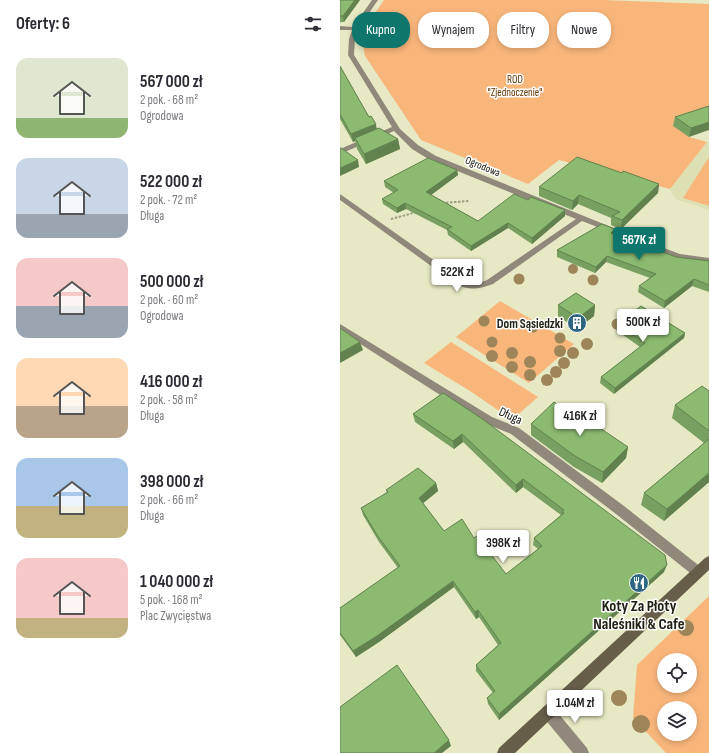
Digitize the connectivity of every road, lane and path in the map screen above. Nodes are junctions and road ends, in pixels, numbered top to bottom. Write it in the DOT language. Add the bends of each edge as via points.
graph roads {
  1 [pos="375,0"];
  2 [pos="367,12"];
  3 [pos="340,28"];
  4 [pos="352,29"];
  5 [pos="352,43"];
  6 [pos="396,128"];
  7 [pos="340,152"];
  8 [pos="340,196"];
  9 [pos="469,201"];
  10 [pos="436,204"];
  11 [pos="419,211"];
  12 [pos="582,218"];
  13 [pos="378,224"];
  14 [pos="709,261"];
  15 [pos="340,327"];
  16 [pos="709,562"];
  17 [pos="698,572"];
  18 [pos="548,712"];
  19 [pos="504,753"];
  20 [pos="582,753"];
  1 -- 2 [label="street, Ogrodowa"];
  3 -- 4 [label="street"];
  5 -- 6 [label="street, Ogrodowa" via="353,58"];
  6 -- 7 [label="street"];
  6 -- 12 [label="street, Ogrodowa" via="415,147 433,158"];
  8 -- 13 [label="street"];
  9 -- 10 [label="path"];
  11 -- 13 [label="path"];
  12 -- 13 [label="street" via="496,278 478,286 458,282"];
  12 -- 14 [label="street, Ogrodowa" via="668,252"];
  15 -- 17 [label="street, Długa" via="488,420 515,431"];
  16 -- 17 [label="street"];
  17 -- 18 [label="street"];
  18 -- 19 [label="street"];
  18 -- 20 [label="street"];
}
